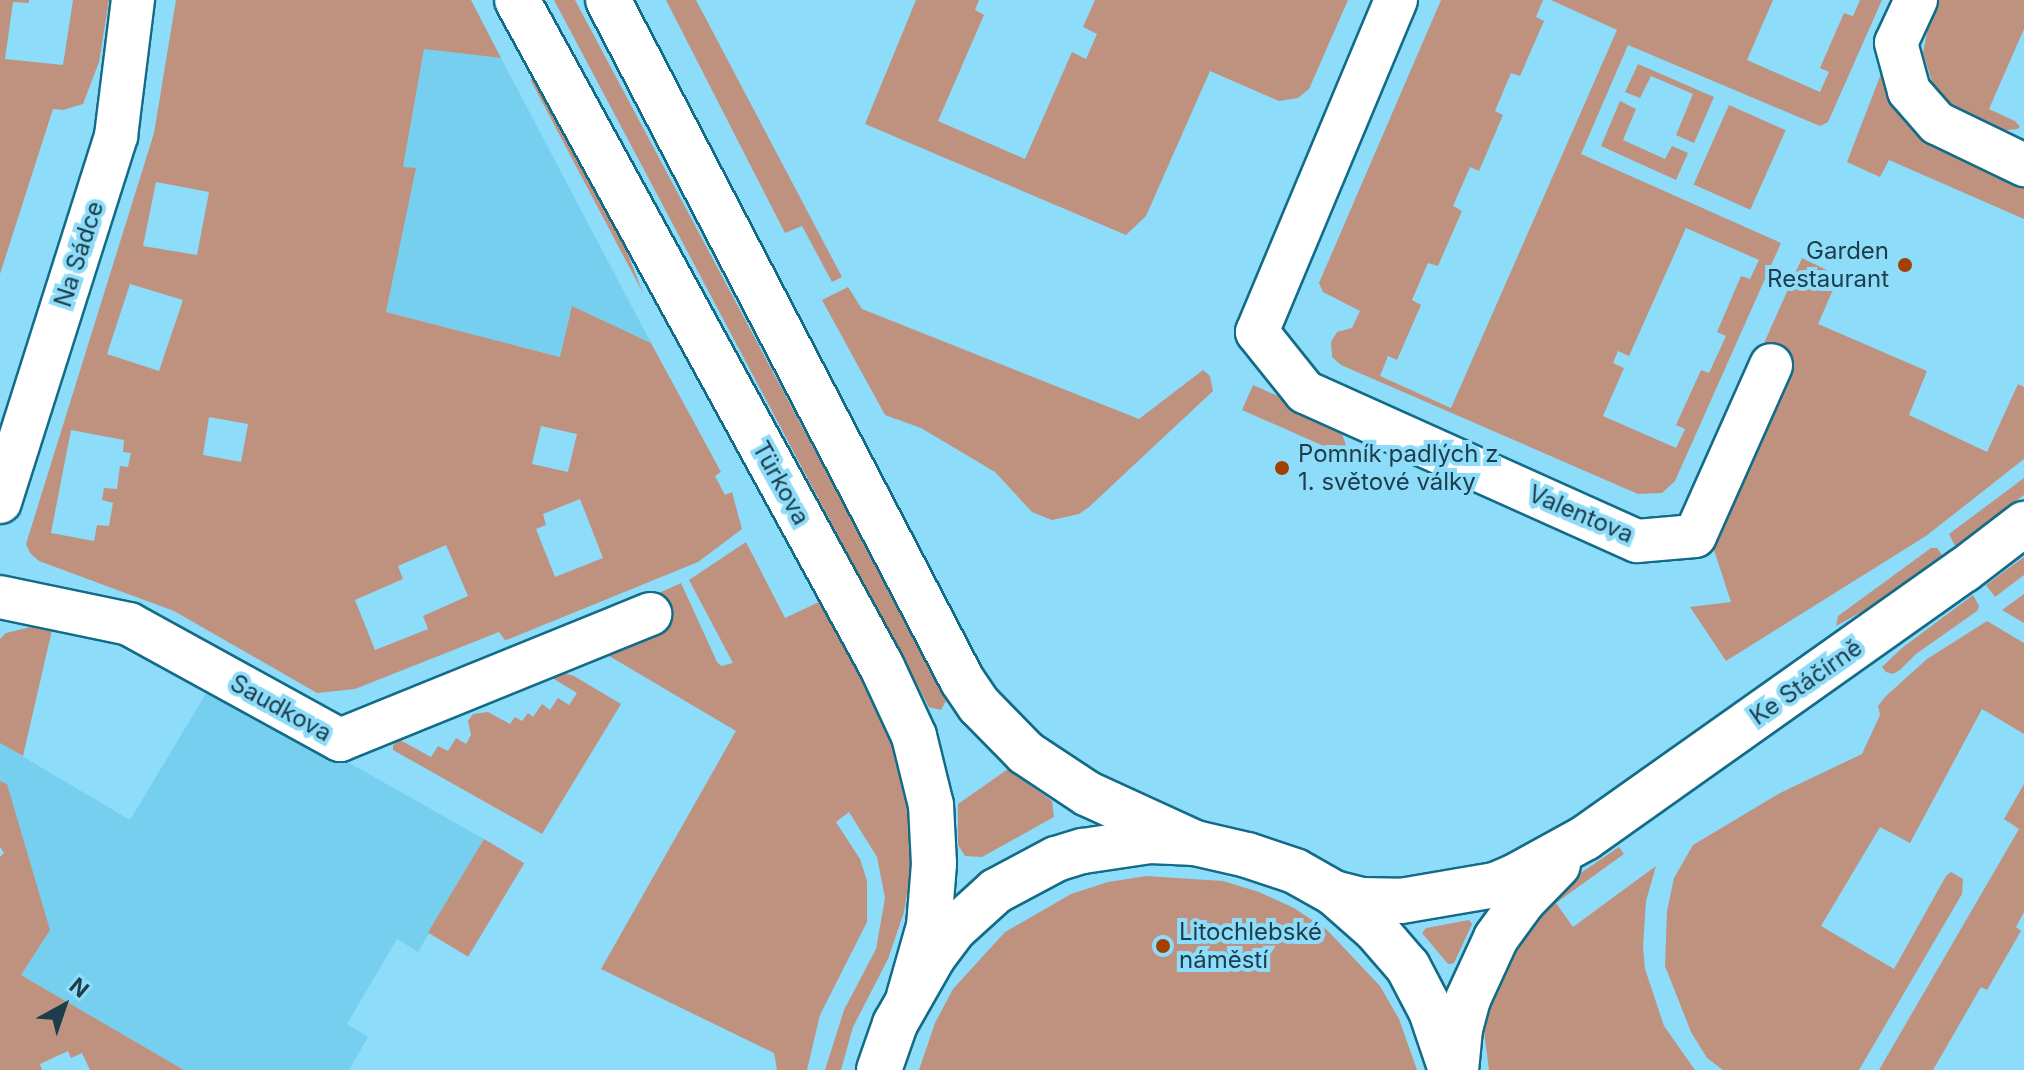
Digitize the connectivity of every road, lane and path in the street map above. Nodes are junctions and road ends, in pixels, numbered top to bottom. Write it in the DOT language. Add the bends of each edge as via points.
graph roads {
  1 [pos="133,0"];
  2 [pos="517,0"];
  3 [pos="608,0"];
  4 [pos="1396,0"];
  5 [pos="1916,0"];
  6 [pos="2024,165"];
  7 [pos="1771,365"];
  8 [pos="0,502"];
  9 [pos="2024,524"];
  10 [pos="0,597"];
  11 [pos="650,614"];
  12 [pos="1585,838"];
  13 [pos="1195,843"];
  14 [pos="1334,893"];
  15 [pos="909,996"];
  16 [pos="879,1070"];
  17 [pos="1453,1070"];
  1 -- 8 [label="street, Na Sádce" via="116,136"];
  2 -- 15 [label="main road, Türkova" via="914,736 931,805 934,864 929,926"];
  3 -- 13 [label="main road" via="979,705 1026,753 1088,794"];
  4 -- 7 [label="street, Valentova" via="1257,332 1305,392 1637,541 1695,536"];
  5 -- 6 [label="street" via="1896,43 1909,91 1937,123"];
  9 -- 12 [label="main road, Ke Stáčírně"];
  10 -- 11 [label="street, Saudkova" via="129,624 340,740"];
  12 -- 14 [label="main road, Ke Stáčírně" via="1495,885 1401,901"];
  12 -- 17 [label="main road, Ke Stáčírně" via="1523,901 1496,938 1468,999"];
  13 -- 14 [label="main road" via="1271,862"];
  13 -- 15 [label="main road" via="1150,841 1083,851 1026,873 996,891 953,930"];
  14 -- 17 [label="main road" via="1408,967"];
  15 -- 16 [label="main road"];
}
